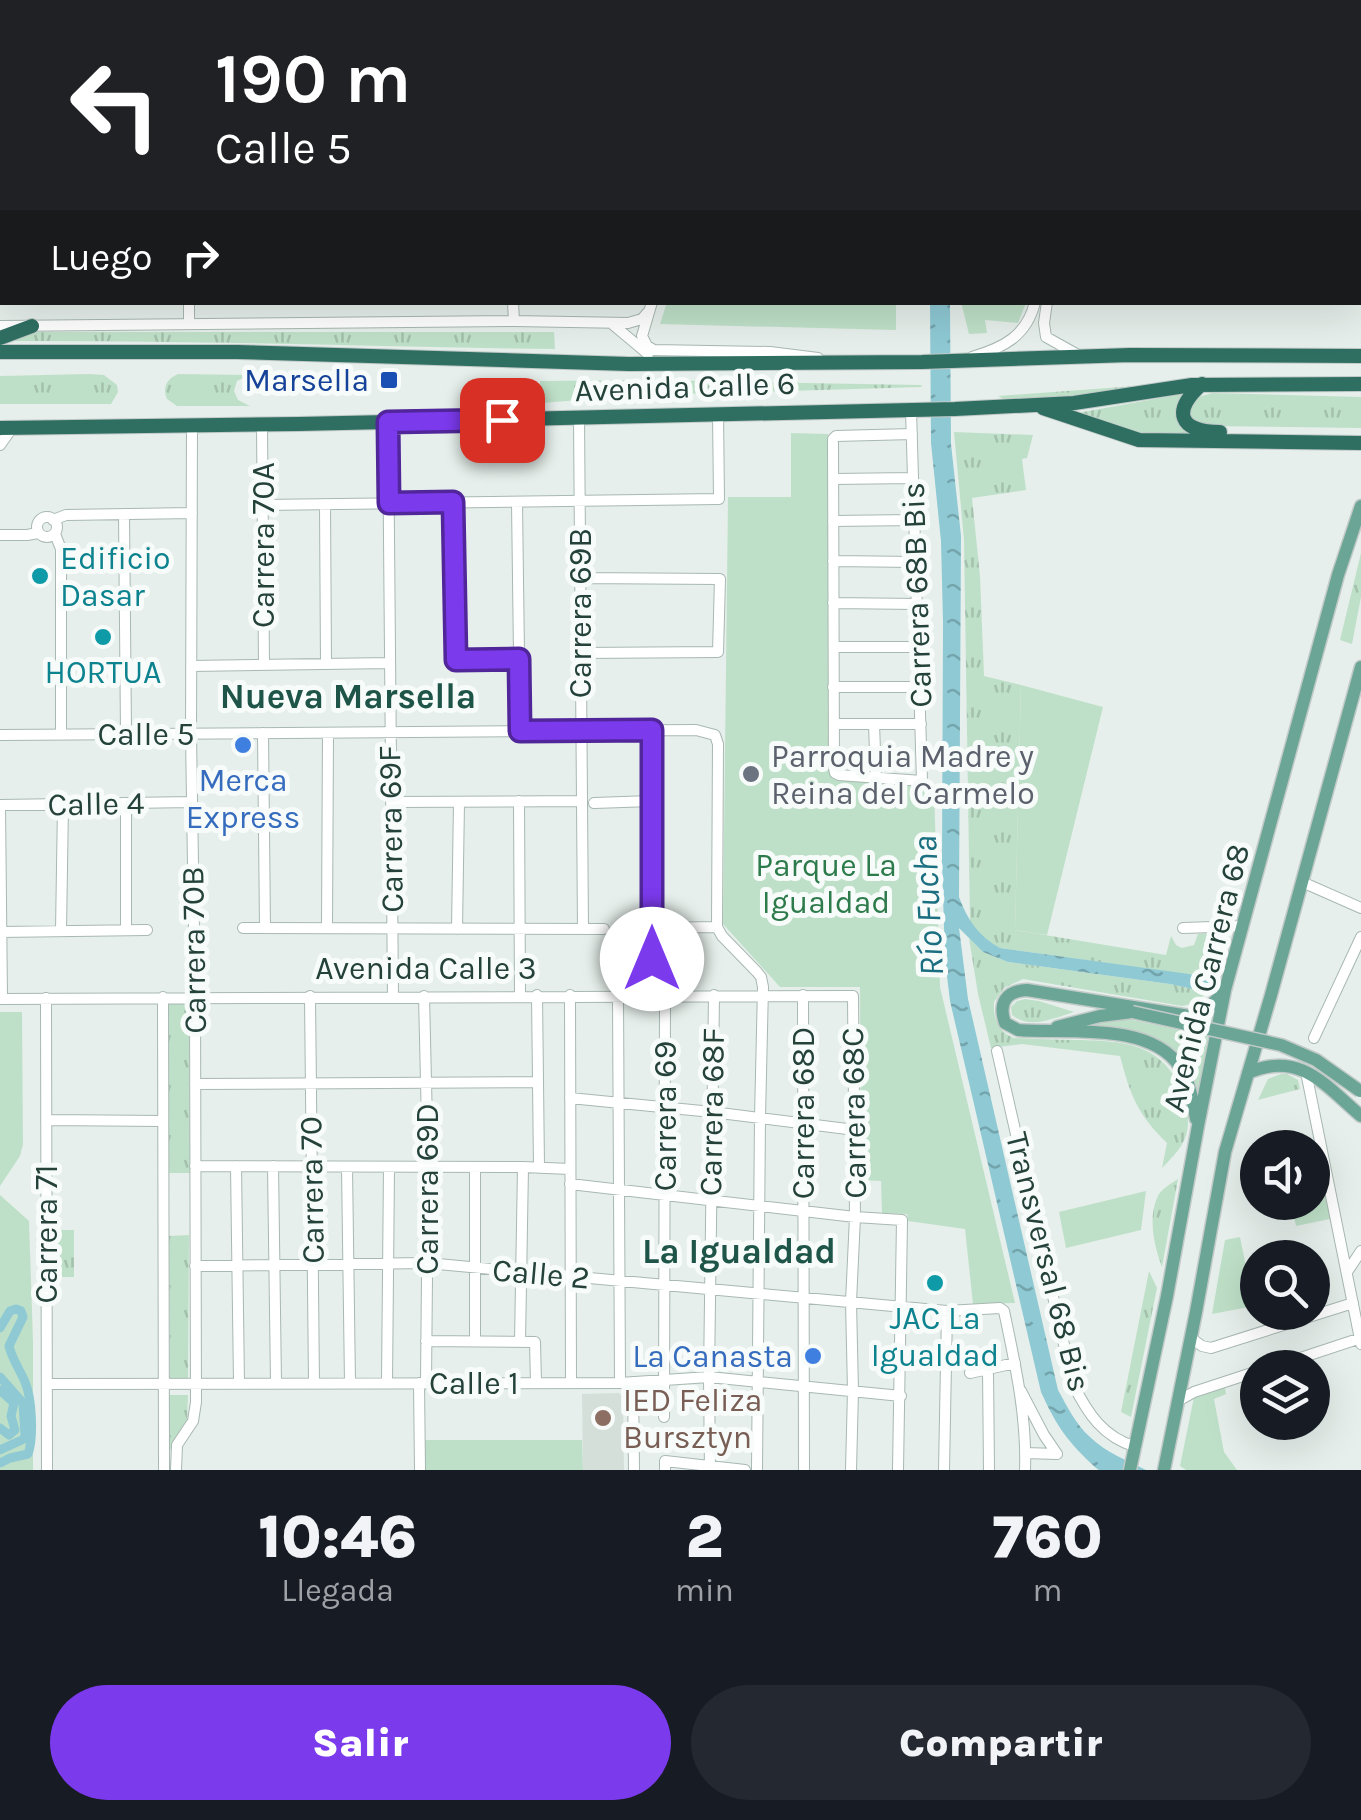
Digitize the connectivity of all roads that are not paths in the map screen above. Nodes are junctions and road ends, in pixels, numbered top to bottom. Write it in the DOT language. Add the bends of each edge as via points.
graph roads {
  1 [pos="189,305"];
  2 [pos="514,305"];
  3 [pos="1035,305"];
  4 [pos="1047,305"];
  5 [pos="651,307"];
  6 [pos="514,321"];
  7 [pos="610,323"];
  8 [pos="189,324"];
  9 [pos="0,326"];
  10 [pos="32,326"];
  11 [pos="0,338"];
  12 [pos="0,352"];
  13 [pos="655,356"];
  14 [pos="1081,356"];
  15 [pos="1361,356"];
  16 [pos="958,361"];
  17 [pos="842,363"];
  18 [pos="629,364"];
  19 [pos="1202,384"];
  20 [pos="1361,384"];
  21 [pos="1038,406"];
  22 [pos="917,410"];
  23 [pos="718,413"];
  24 [pos="579,418"];
  25 [pos="388,422"];
  26 [pos="262,425"];
  27 [pos="192,426"];
  28 [pos="6,428"];
  29 [pos="1361,432"];
  30 [pos="912,434"];
  31 [pos="1361,443"];
  32 [pos="0,444"];
  33 [pos="834,478"];
  34 [pos="913,478"];
  35 [pos="580,501"];
  36 [pos="453,502"];
  37 [pos="517,502"];
  38 [pos="389,503"];
  39 [pos="325,504"];
  40 [pos="263,505"];
  41 [pos="1361,506"];
  42 [pos="192,513"];
  43 [pos="124,514"];
  44 [pos="53,520"];
  45 [pos="914,520"];
  46 [pos="834,522"];
  47 [pos="38,532"];
  48 [pos="54,534"];
  49 [pos="0,536"];
  50 [pos="834,561"];
  51 [pos="916,562"];
  52 [pos="580,578"];
  53 [pos="834,603"];
  54 [pos="917,604"];
  55 [pos="918,647"];
  56 [pos="834,648"];
  57 [pos="581,653"];
  58 [pos="519,659"];
  59 [pos="326,664"];
  60 [pos="390,664"];
  61 [pos="264,665"];
  62 [pos="192,666"];
  63 [pos="1361,666"];
  64 [pos="1359,683"];
  65 [pos="834,687"];
  66 [pos="920,687"];
  67 [pos="834,724"];
  68 [pos="874,724"];
  69 [pos="921,724"];
  70 [pos="652,730"];
  71 [pos="520,731"];
  72 [pos="581,731"];
  73 [pos="390,732"];
  74 [pos="263,733"];
  75 [pos="328,733"];
  76 [pos="126,734"];
  77 [pos="191,734"];
  78 [pos="0,735"];
  79 [pos="61,735"];
  80 [pos="876,778"];
  81 [pos="518,801"];
  82 [pos="652,801"];
  83 [pos="192,802"];
  84 [pos="391,802"];
  85 [pos="459,802"];
  86 [pos="588,802"];
  87 [pos="126,803"];
  88 [pos="63,804"];
  89 [pos="0,805"];
  90 [pos="1302,882"];
  91 [pos="1361,908"];
  92 [pos="718,927"];
  93 [pos="243,928"];
  94 [pos="265,928"];
  95 [pos="326,928"];
  96 [pos="392,928"];
  97 [pos="457,928"];
  98 [pos="520,928"];
  99 [pos="583,928"];
  100 [pos="604,928"];
  101 [pos="652,928"];
  102 [pos="1183,928"];
  103 [pos="126,930"];
  104 [pos="147,930"];
  105 [pos="62,931"];
  106 [pos="1,932"];
  107 [pos="1241,932"];
  108 [pos="1361,937"];
  109 [pos="1226,990"];
  110 [pos="1039,991"];
  111 [pos="762,994"];
  112 [pos="570,995"];
  113 [pos="618,995"];
  114 [pos="652,995"];
  115 [pos="665,995"];
  116 [pos="714,995"];
  117 [pos="803,995"];
  118 [pos="195,996"];
  119 [pos="310,996"];
  120 [pos="393,996"];
  121 [pos="424,996"];
  122 [pos="520,996"];
  123 [pos="537,996"];
  124 [pos="853,996"];
  125 [pos="163,997"];
  126 [pos="46,998"];
  127 [pos="1,999"];
  128 [pos="1132,1012"];
  129 [pos="1034,1032"];
  130 [pos="1314,1038"];
  131 [pos="997,1051"];
  132 [pos="1306,1072"];
  133 [pos="1248,1074"];
  134 [pos="426,1082"];
  135 [pos="538,1082"];
  136 [pos="310,1083"];
  137 [pos="195,1084"];
  138 [pos="1361,1092"];
  139 [pos="570,1098"];
  140 [pos="618,1102"];
  141 [pos="665,1108"];
  142 [pos="712,1112"];
  143 [pos="1361,1116"];
  144 [pos="760,1117"];
  145 [pos="46,1120"];
  146 [pos="163,1120"];
  147 [pos="804,1124"];
  148 [pos="1198,1126"];
  149 [pos="854,1130"];
  150 [pos="195,1166"];
  151 [pos="236,1166"];
  152 [pos="273,1166"];
  153 [pos="312,1166"];
  154 [pos="347,1167"];
  155 [pos="389,1167"];
  156 [pos="428,1167"];
  157 [pos="476,1167"];
  158 [pos="524,1167"];
  159 [pos="538,1168"];
  160 [pos="570,1169"];
  161 [pos="570,1184"];
  162 [pos="619,1188"];
  163 [pos="665,1194"];
  164 [pos="711,1199"];
  165 [pos="759,1205"];
  166 [pos="804,1210"];
  167 [pos="855,1216"];
  168 [pos="1361,1251"];
  169 [pos="427,1263"];
  170 [pos="274,1265"];
  171 [pos="312,1265"];
  172 [pos="349,1265"];
  173 [pos="388,1265"];
  174 [pos="195,1266"];
  175 [pos="237,1266"];
  176 [pos="475,1268"];
  177 [pos="522,1272"];
  178 [pos="1347,1272"];
  179 [pos="570,1276"];
  180 [pos="619,1281"];
  181 [pos="664,1285"];
  182 [pos="710,1289"];
  183 [pos="758,1294"];
  184 [pos="804,1298"];
  185 [pos="851,1302"];
  186 [pos="1353,1303"];
  187 [pos="900,1307"];
  188 [pos="947,1312"];
  189 [pos="1191,1338"];
  190 [pos="426,1341"];
  191 [pos="1361,1341"];
  192 [pos="474,1342"];
  193 [pos="520,1342"];
  194 [pos="1330,1350"];
  195 [pos="1015,1362"];
  196 [pos="988,1368"];
  197 [pos="970,1373"];
  198 [pos="708,1377"];
  199 [pos="1240,1378"];
  200 [pos="664,1380"];
  201 [pos="633,1382"];
  202 [pos="758,1382"];
  203 [pos="196,1383"];
  204 [pos="239,1383"];
  205 [pos="276,1383"];
  206 [pos="314,1383"];
  207 [pos="350,1383"];
  208 [pos="387,1383"];
  209 [pos="423,1383"];
  210 [pos="536,1383"];
  211 [pos="570,1383"];
  212 [pos="620,1383"];
  213 [pos="46,1384"];
  214 [pos="164,1384"];
  215 [pos="804,1386"];
  216 [pos="1018,1386"];
  217 [pos="853,1391"];
  218 [pos="900,1396"];
  219 [pos="1178,1400"];
  220 [pos="664,1417"];
  221 [pos="1135,1450"];
  222 [pos="1025,1453"];
  223 [pos="665,1465"];
  224 [pos="710,1468"];
  225 [pos="1169,1468"];
  226 [pos="47,1470"];
  227 [pos="164,1470"];
  228 [pos="176,1470"];
  229 [pos="420,1470"];
  230 [pos="634,1470"];
  231 [pos="745,1470"];
  232 [pos="757,1470"];
  233 [pos="804,1470"];
  234 [pos="851,1470"];
  235 [pos="898,1470"];
  236 [pos="944,1470"];
  237 [pos="989,1470"];
  238 [pos="1024,1470"];
  239 [pos="1130,1470"];
  1 -- 8 [label="street"];
  2 -- 6 [label="street"];
  3 -- 16 [label="street" via="1014,339"];
  4 -- 14 [label="street" via="1046,337"];
  5 -- 7 [label="street" via="638,322"];
  5 -- 17 [label="street" via="644,342 658,352 781,353"];
  6 -- 7 [label="street"];
  6 -- 8 [label="street"];
  7 -- 13 [label="street"];
  8 -- 10 [label="street"];
  9 -- 10 [label="street"];
  10 -- 11 [label="highway"];
  12 -- 18 [label="highway, Avenida Calle 6"];
  13 -- 17 [label="street"];
  13 -- 18 [label="highway"];
  14 -- 15 [label="highway, Avenida Calle 6"];
  14 -- 16 [label="highway, Avenida Calle 6"];
  16 -- 17 [label="highway, Avenida Calle 6"];
  17 -- 18 [label="highway, Avenida Calle 6"];
  19 -- 20 [label="highway, Avenida Calle 6"];
  19 -- 21 [label="highway, Avenida Calle 6"];
  19 -- 29 [label="highway" via="1184,406 1188,424 1198,431"];
  21 -- 22 [label="highway, Avenida Calle 6"];
  21 -- 31 [label="highway" via="1139,440"];
  22 -- 23 [label="highway, Avenida Calle 6"];
  22 -- 30 [label="street, Carrera 68B Bis"];
  23 -- 24 [label="highway, Avenida Calle 6"];
  23 -- 35 [label="street" via="719,499"];
  24 -- 25 [label="highway, Avenida Calle 6"];
  24 -- 35 [label="street, Carrera 69B"];
  25 -- 26 [label="highway, Avenida Calle 6"];
  25 -- 38 [label="street, Carrera 69F"];
  26 -- 27 [label="highway, Avenida Calle 6"];
  26 -- 40 [label="street, Carrera 70A"];
  27 -- 28 [label="highway, Avenida Calle 6"];
  27 -- 42 [label="street, Carrera 70B"];
  28 -- 32 [label="street"];
  30 -- 33 [label="street" via="834,437"];
  30 -- 34 [label="street, Carrera 68B Bis"];
  33 -- 34 [label="street"];
  33 -- 46 [label="street"];
  34 -- 45 [label="street, Carrera 68B Bis"];
  35 -- 37 [label="street"];
  35 -- 52 [label="street, Carrera 69B"];
  36 -- 37 [label="street"];
  36 -- 38 [label="street"];
  36 -- 58 [label="street" via="456,660"];
  37 -- 58 [label="street"];
  38 -- 39 [label="street"];
  38 -- 60 [label="street, Carrera 69F"];
  39 -- 40 [label="street"];
  39 -- 59 [label="street"];
  40 -- 61 [label="street, Carrera 70A"];
  41 -- 107 [label="main road, Avenida Carrera 68"];
  42 -- 43 [label="street"];
  42 -- 62 [label="street, Carrera 70B"];
  43 -- 44 [label="street"];
  43 -- 76 [label="street"];
  44 -- 47 [label="street" via="42,519"];
  44 -- 48 [label="street"];
  45 -- 46 [label="street"];
  45 -- 51 [label="street, Carrera 68B Bis"];
  46 -- 50 [label="street"];
  47 -- 48 [label="street"];
  47 -- 49 [label="street"];
  48 -- 79 [label="street" via="61,549"];
  50 -- 51 [label="street"];
  50 -- 53 [label="street"];
  51 -- 54 [label="street, Carrera 68B Bis"];
  52 -- 57 [label="street, Carrera 69B"];
  52 -- 57 [label="street" via="720,578 718,652"];
  53 -- 54 [label="street"];
  53 -- 56 [label="street"];
  54 -- 55 [label="street, Carrera 68B Bis"];
  55 -- 56 [label="street"];
  55 -- 66 [label="street, Carrera 68B Bis"];
  56 -- 65 [label="street"];
  57 -- 72 [label="street, Carrera 69B"];
  58 -- 71 [label="street"];
  59 -- 60 [label="street"];
  59 -- 61 [label="street"];
  60 -- 73 [label="street, Carrera 69F"];
  61 -- 62 [label="street"];
  62 -- 77 [label="street, Carrera 70B"];
  63 -- 64 [label="main road, Avenida Carrera 68"];
  64 -- 90 [label="main road, Avenida Carrera 68"];
  65 -- 66 [label="street"];
  65 -- 67 [label="street"];
  66 -- 69 [label="street, Carrera 68B Bis"];
  67 -- 68 [label="street"];
  67 -- 80 [label="street" via="835,773"];
  68 -- 69 [label="street"];
  68 -- 80 [label="street"];
  69 -- 80 [label="street, Carrera 68B Bis" via="922,781"];
  70 -- 72 [label="street, Calle 5"];
  70 -- 82 [label="street"];
  70 -- 92 [label="street, Calle 5" via="696,730 718,738"];
  71 -- 72 [label="street, Calle 5"];
  71 -- 73 [label="street, Calle 5"];
  72 -- 86 [label="street, Carrera 69B"];
  73 -- 75 [label="street, Calle 5"];
  73 -- 84 [label="street, Carrera 69F"];
  74 -- 75 [label="street, Calle 5"];
  74 -- 77 [label="street, Calle 5"];
  74 -- 94 [label="street"];
  75 -- 95 [label="street"];
  76 -- 77 [label="street, Calle 5"];
  76 -- 79 [label="street, Calle 5"];
  77 -- 83 [label="street, Carrera 70B"];
  78 -- 79 [label="street, Calle 5"];
  81 -- 85 [label="street"];
  81 -- 86 [label="street"];
  81 -- 98 [label="street"];
  82 -- 86 [label="street"];
  82 -- 101 [label="street"];
  83 -- 87 [label="street, Calle 4"];
  83 -- 118 [label="street, Carrera 70B"];
  84 -- 85 [label="street"];
  84 -- 96 [label="street, Carrera 69F"];
  85 -- 97 [label="street"];
  86 -- 99 [label="street, Carrera 69B"];
  87 -- 88 [label="street, Calle 4"];
  87 -- 103 [label="street"];
  88 -- 89 [label="street, Calle 4"];
  88 -- 105 [label="street"];
  89 -- 106 [label="street"];
  90 -- 91 [label="street"];
  90 -- 133 [label="main road, Avenida Carrera 68"];
  92 -- 101 [label="street"];
  92 -- 111 [label="street" via="761,978"];
  93 -- 94 [label="street"];
  94 -- 95 [label="street"];
  95 -- 96 [label="street"];
  96 -- 97 [label="street"];
  96 -- 120 [label="street, Carrera 69F"];
  97 -- 98 [label="street"];
  98 -- 99 [label="street"];
  98 -- 122 [label="street"];
  99 -- 100 [label="street"];
  101 -- 114 [label="street"];
  102 -- 107 [label="street"];
  103 -- 104 [label="street"];
  103 -- 105 [label="street"];
  105 -- 106 [label="street"];
  106 -- 127 [label="street"];
  107 -- 109 [label="main road, Avenida Carrera 68"];
  108 -- 130 [label="street"];
  109 -- 110 [label="main road" via="1205,1012 1189,1016"];
  109 -- 148 [label="main road, Avenida Carrera 68"];
  110 -- 128 [label="main road"];
  110 -- 129 [label="main road" via="1014,991 1002,1006 1005,1023"];
  111 -- 116 [label="street, Avenida Calle 3"];
  111 -- 117 [label="street, Avenida Calle 3"];
  111 -- 144 [label="street"];
  112 -- 113 [label="street, Avenida Calle 3"];
  112 -- 123 [label="street, Avenida Calle 3"];
  112 -- 139 [label="street"];
  113 -- 114 [label="street, Avenida Calle 3"];
  113 -- 140 [label="street"];
  114 -- 115 [label="street, Avenida Calle 3"];
  115 -- 116 [label="street, Avenida Calle 3"];
  115 -- 141 [label="street, Carrera 69"];
  116 -- 142 [label="street, Carrera 68F"];
  117 -- 124 [label="street, Avenida Calle 3"];
  117 -- 147 [label="street, Carrera 68D"];
  118 -- 119 [label="street, Avenida Calle 3"];
  118 -- 125 [label="street, Avenida Calle 3"];
  118 -- 137 [label="street, Carrera 70B"];
  119 -- 120 [label="street, Avenida Calle 3"];
  119 -- 136 [label="street, Carrera 70"];
  120 -- 121 [label="street, Avenida Calle 3"];
  121 -- 122 [label="street, Avenida Calle 3"];
  121 -- 134 [label="street, Carrera 69D"];
  122 -- 123 [label="street, Avenida Calle 3"];
  123 -- 135 [label="street"];
  124 -- 149 [label="street, Carrera 68C"];
  125 -- 126 [label="street, Avenida Calle 3"];
  125 -- 146 [label="street, Carrera 70B"];
  126 -- 127 [label="street, Avenida Calle 3"];
  126 -- 145 [label="street, Carrera 71"];
  128 -- 129 [label="main road"];
  128 -- 138 [label="main road, bridge" via="1282,1045"];
  129 -- 148 [label="main road" via="1110,1033 1158,1048 1180,1068"];
  131 -- 221 [label="street, Transversal 68 Bis" via="1074,1384 1096,1423"];
  132 -- 133 [label="main road" via="1279,1065"];
  132 -- 143 [label="main road"];
  132 -- 178 [label="street"];
  133 -- 189 [label="main road, Avenida Carrera 68" via="1225,1152"];
  134 -- 135 [label="street"];
  134 -- 136 [label="street"];
  134 -- 156 [label="street, Carrera 69D"];
  135 -- 159 [label="street"];
  136 -- 137 [label="street"];
  136 -- 153 [label="street, Carrera 70"];
  137 -- 150 [label="street, Carrera 70B"];
  139 -- 140 [label="street"];
  139 -- 160 [label="street"];
  140 -- 141 [label="street"];
  140 -- 162 [label="street"];
  141 -- 142 [label="street"];
  141 -- 163 [label="street, Carrera 69"];
  142 -- 144 [label="street"];
  142 -- 164 [label="street, Carrera 68F"];
  144 -- 147 [label="street"];
  144 -- 165 [label="street"];
  145 -- 146 [label="street"];
  145 -- 213 [label="street, Carrera 71"];
  146 -- 214 [label="street, Carrera 70B"];
  147 -- 149 [label="street"];
  147 -- 166 [label="street, Carrera 68D"];
  148 -- 221 [label="main road, Avenida Carrera 68"];
  149 -- 167 [label="street, Carrera 68C"];
  150 -- 151 [label="street"];
  150 -- 174 [label="street, Carrera 70B"];
  151 -- 152 [label="street"];
  151 -- 175 [label="street"];
  152 -- 153 [label="street"];
  152 -- 170 [label="street"];
  153 -- 154 [label="street"];
  153 -- 171 [label="street, Carrera 70"];
  154 -- 155 [label="street"];
  154 -- 172 [label="street"];
  155 -- 156 [label="street"];
  155 -- 173 [label="street"];
  156 -- 157 [label="street"];
  156 -- 169 [label="street, Carrera 69D"];
  157 -- 158 [label="street"];
  157 -- 176 [label="street"];
  158 -- 159 [label="street"];
  158 -- 177 [label="street"];
  159 -- 160 [label="street"];
  160 -- 161 [label="street"];
  161 -- 162 [label="street"];
  161 -- 179 [label="street"];
  162 -- 163 [label="street"];
  162 -- 180 [label="street"];
  163 -- 164 [label="street"];
  163 -- 181 [label="street, Carrera 69"];
  164 -- 165 [label="street"];
  164 -- 182 [label="street, Carrera 68F"];
  165 -- 166 [label="street"];
  165 -- 183 [label="street"];
  166 -- 167 [label="street"];
  166 -- 184 [label="street, Carrera 68D"];
  167 -- 185 [label="street, Carrera 68C"];
  167 -- 187 [label="street" via="902,1220"];
  168 -- 178 [label="street"];
  169 -- 173 [label="street, Calle 2"];
  169 -- 176 [label="street, Calle 2"];
  169 -- 190 [label="street, Carrera 69D"];
  170 -- 171 [label="street, Calle 2"];
  170 -- 175 [label="street, Calle 2"];
  170 -- 205 [label="street"];
  171 -- 172 [label="street, Calle 2"];
  171 -- 206 [label="street, Carrera 70"];
  172 -- 173 [label="street, Calle 2"];
  172 -- 207 [label="street"];
  173 -- 208 [label="street"];
  174 -- 175 [label="street, Calle 2"];
  174 -- 203 [label="street, Carrera 70B"];
  175 -- 204 [label="street"];
  176 -- 177 [label="street, Calle 2"];
  176 -- 192 [label="street"];
  177 -- 179 [label="street, Calle 2"];
  177 -- 193 [label="street"];
  178 -- 186 [label="street"];
  179 -- 180 [label="street, Calle 2"];
  179 -- 211 [label="street"];
  180 -- 181 [label="street, Calle 2"];
  180 -- 212 [label="street"];
  181 -- 182 [label="street, Calle 2"];
  181 -- 200 [label="street, Carrera 69"];
  182 -- 183 [label="street, Calle 2"];
  182 -- 198 [label="street, Carrera 68F"];
  183 -- 184 [label="street, Calle 2"];
  183 -- 202 [label="street"];
  184 -- 185 [label="street, Calle 2"];
  184 -- 215 [label="street, Carrera 68D"];
  185 -- 187 [label="street, Calle 2"];
  185 -- 217 [label="street, Carrera 68C"];
  186 -- 189 [label="street" via="1211,1348"];
  186 -- 191 [label="street"];
  187 -- 188 [label="street, Calle 2"];
  187 -- 218 [label="street"];
  188 -- 195 [label="street, Calle 2" via="1004,1311"];
  188 -- 236 [label="street"];
  189 -- 219 [label="main road, Avenida Carrera 68"];
  190 -- 192 [label="street"];
  190 -- 209 [label="street, Carrera 69D"];
  191 -- 194 [label="street"];
  192 -- 193 [label="street"];
  193 -- 210 [label="street" via="535,1342"];
  195 -- 196 [label="street"];
  195 -- 216 [label="street"];
  196 -- 197 [label="street"];
  196 -- 237 [label="street"];
  198 -- 200 [label="street, Calle 1"];
  198 -- 202 [label="street, Calle 1"];
  198 -- 224 [label="street, Carrera 68F"];
  199 -- 219 [label="street"];
  200 -- 201 [label="street, Calle 1"];
  200 -- 220 [label="street, Carrera 69"];
  201 -- 212 [label="street, Calle 1"];
  201 -- 230 [label="street"];
  202 -- 215 [label="street, Calle 1"];
  202 -- 232 [label="street"];
  203 -- 204 [label="street, Calle 1"];
  203 -- 214 [label="street, Calle 1"];
  203 -- 228 [label="street, Carrera 70B" via="195,1413 177,1445"];
  204 -- 205 [label="street, Calle 1"];
  205 -- 206 [label="street, Calle 1"];
  206 -- 207 [label="street, Calle 1"];
  207 -- 208 [label="street, Calle 1"];
  208 -- 209 [label="street, Calle 1"];
  209 -- 210 [label="street, Calle 1"];
  209 -- 229 [label="street, Carrera 69D"];
  210 -- 211 [label="street, Calle 1"];
  211 -- 212 [label="street, Calle 1"];
  213 -- 214 [label="street, Calle 1"];
  213 -- 226 [label="street, Carrera 71"];
  214 -- 227 [label="street, Carrera 70B"];
  215 -- 217 [label="street, Calle 1"];
  215 -- 233 [label="street, Carrera 68D"];
  216 -- 222 [label="street"];
  216 -- 222 [label="street" via="1057,1454"];
  217 -- 218 [label="street, Calle 1"];
  217 -- 234 [label="street, Carrera 68C"];
  218 -- 235 [label="street"];
  219 -- 225 [label="main road, Avenida Carrera 68"];
  221 -- 239 [label="main road, Avenida Carrera 68"];
  222 -- 238 [label="street"];
  223 -- 224 [label="street"];
  224 -- 231 [label="street"];
}
